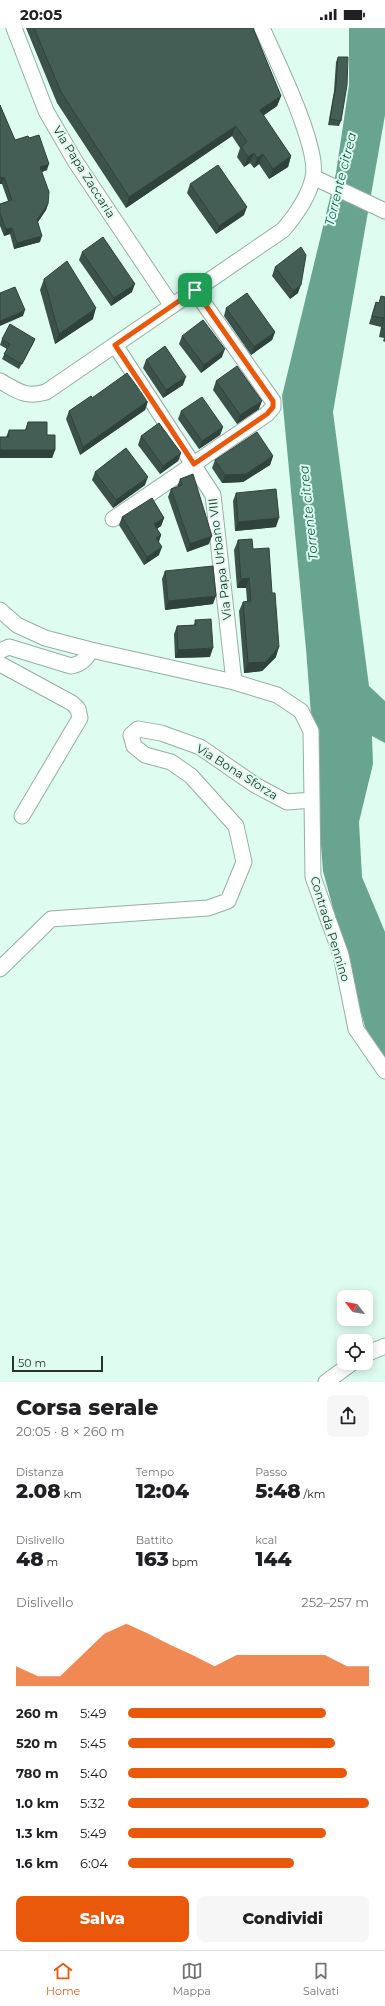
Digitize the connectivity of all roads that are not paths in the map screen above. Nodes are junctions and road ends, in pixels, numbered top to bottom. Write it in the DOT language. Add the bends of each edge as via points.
graph roads {
  1 [pos="14,28"];
  2 [pos="262,28"];
  3 [pos="313,177"];
  4 [pos="385,211"];
  5 [pos="195,290"];
  6 [pos="172,306"];
  7 [pos="115,345"];
  8 [pos="0,381"];
  9 [pos="194,464"];
  10 [pos="113,519"];
  11 [pos="0,610"];
  12 [pos="91,650"];
  13 [pos="0,651"];
  14 [pos="0,664"];
  15 [pos="234,682"];
  16 [pos="312,800"];
  17 [pos="22,816"];
  18 [pos="0,969"];
  19 [pos="385,1071"];
  20 [pos="385,1346"];
  21 [pos="373,1351"];
  22 [pos="342,1370"];
  23 [pos="326,1382"];
  1 -- 6 [label="street, Via Papa Zaccaria" via="46,111 75,161"];
  2 -- 3 [label="street" via="306,132 313,155"];
  3 -- 4 [label="street"];
  3 -- 5 [label="street" via="296,215 283,230"];
  5 -- 6 [label="street"];
  5 -- 9 [label="street" via="273,401 273,407 267,414"];
  6 -- 7 [label="street"];
  7 -- 8 [label="street" via="46,392 32,396"];
  7 -- 9 [label="street, Via Papa Urbano VIII"];
  9 -- 10 [label="street"];
  9 -- 15 [label="street, Via Papa Urbano VIII" via="214,495"];
  11 -- 12 [label="street" via="17,625 45,638"];
  12 -- 13 [label="street" via="80,665 71,666 9,647"];
  12 -- 15 [label="street"];
  14 -- 17 [label="street" via="72,703 80,713 80,718"];
  15 -- 16 [label="street" via="277,695 301,711 311,731"];
  16 -- 18 [label="street, Via Bona Sforza" via="287,802 255,786 200,747 161,733 138,729 131,735 134,746 145,755 171,762 191,776 236,826 244,862 228,900 208,908 51,919"];
  16 -- 19 [label="street, Contrada Pennino" via="313,877 340,955 356,1029"];
  20 -- 21 [label="street"];
  22 -- 23 [label="street"];
}
